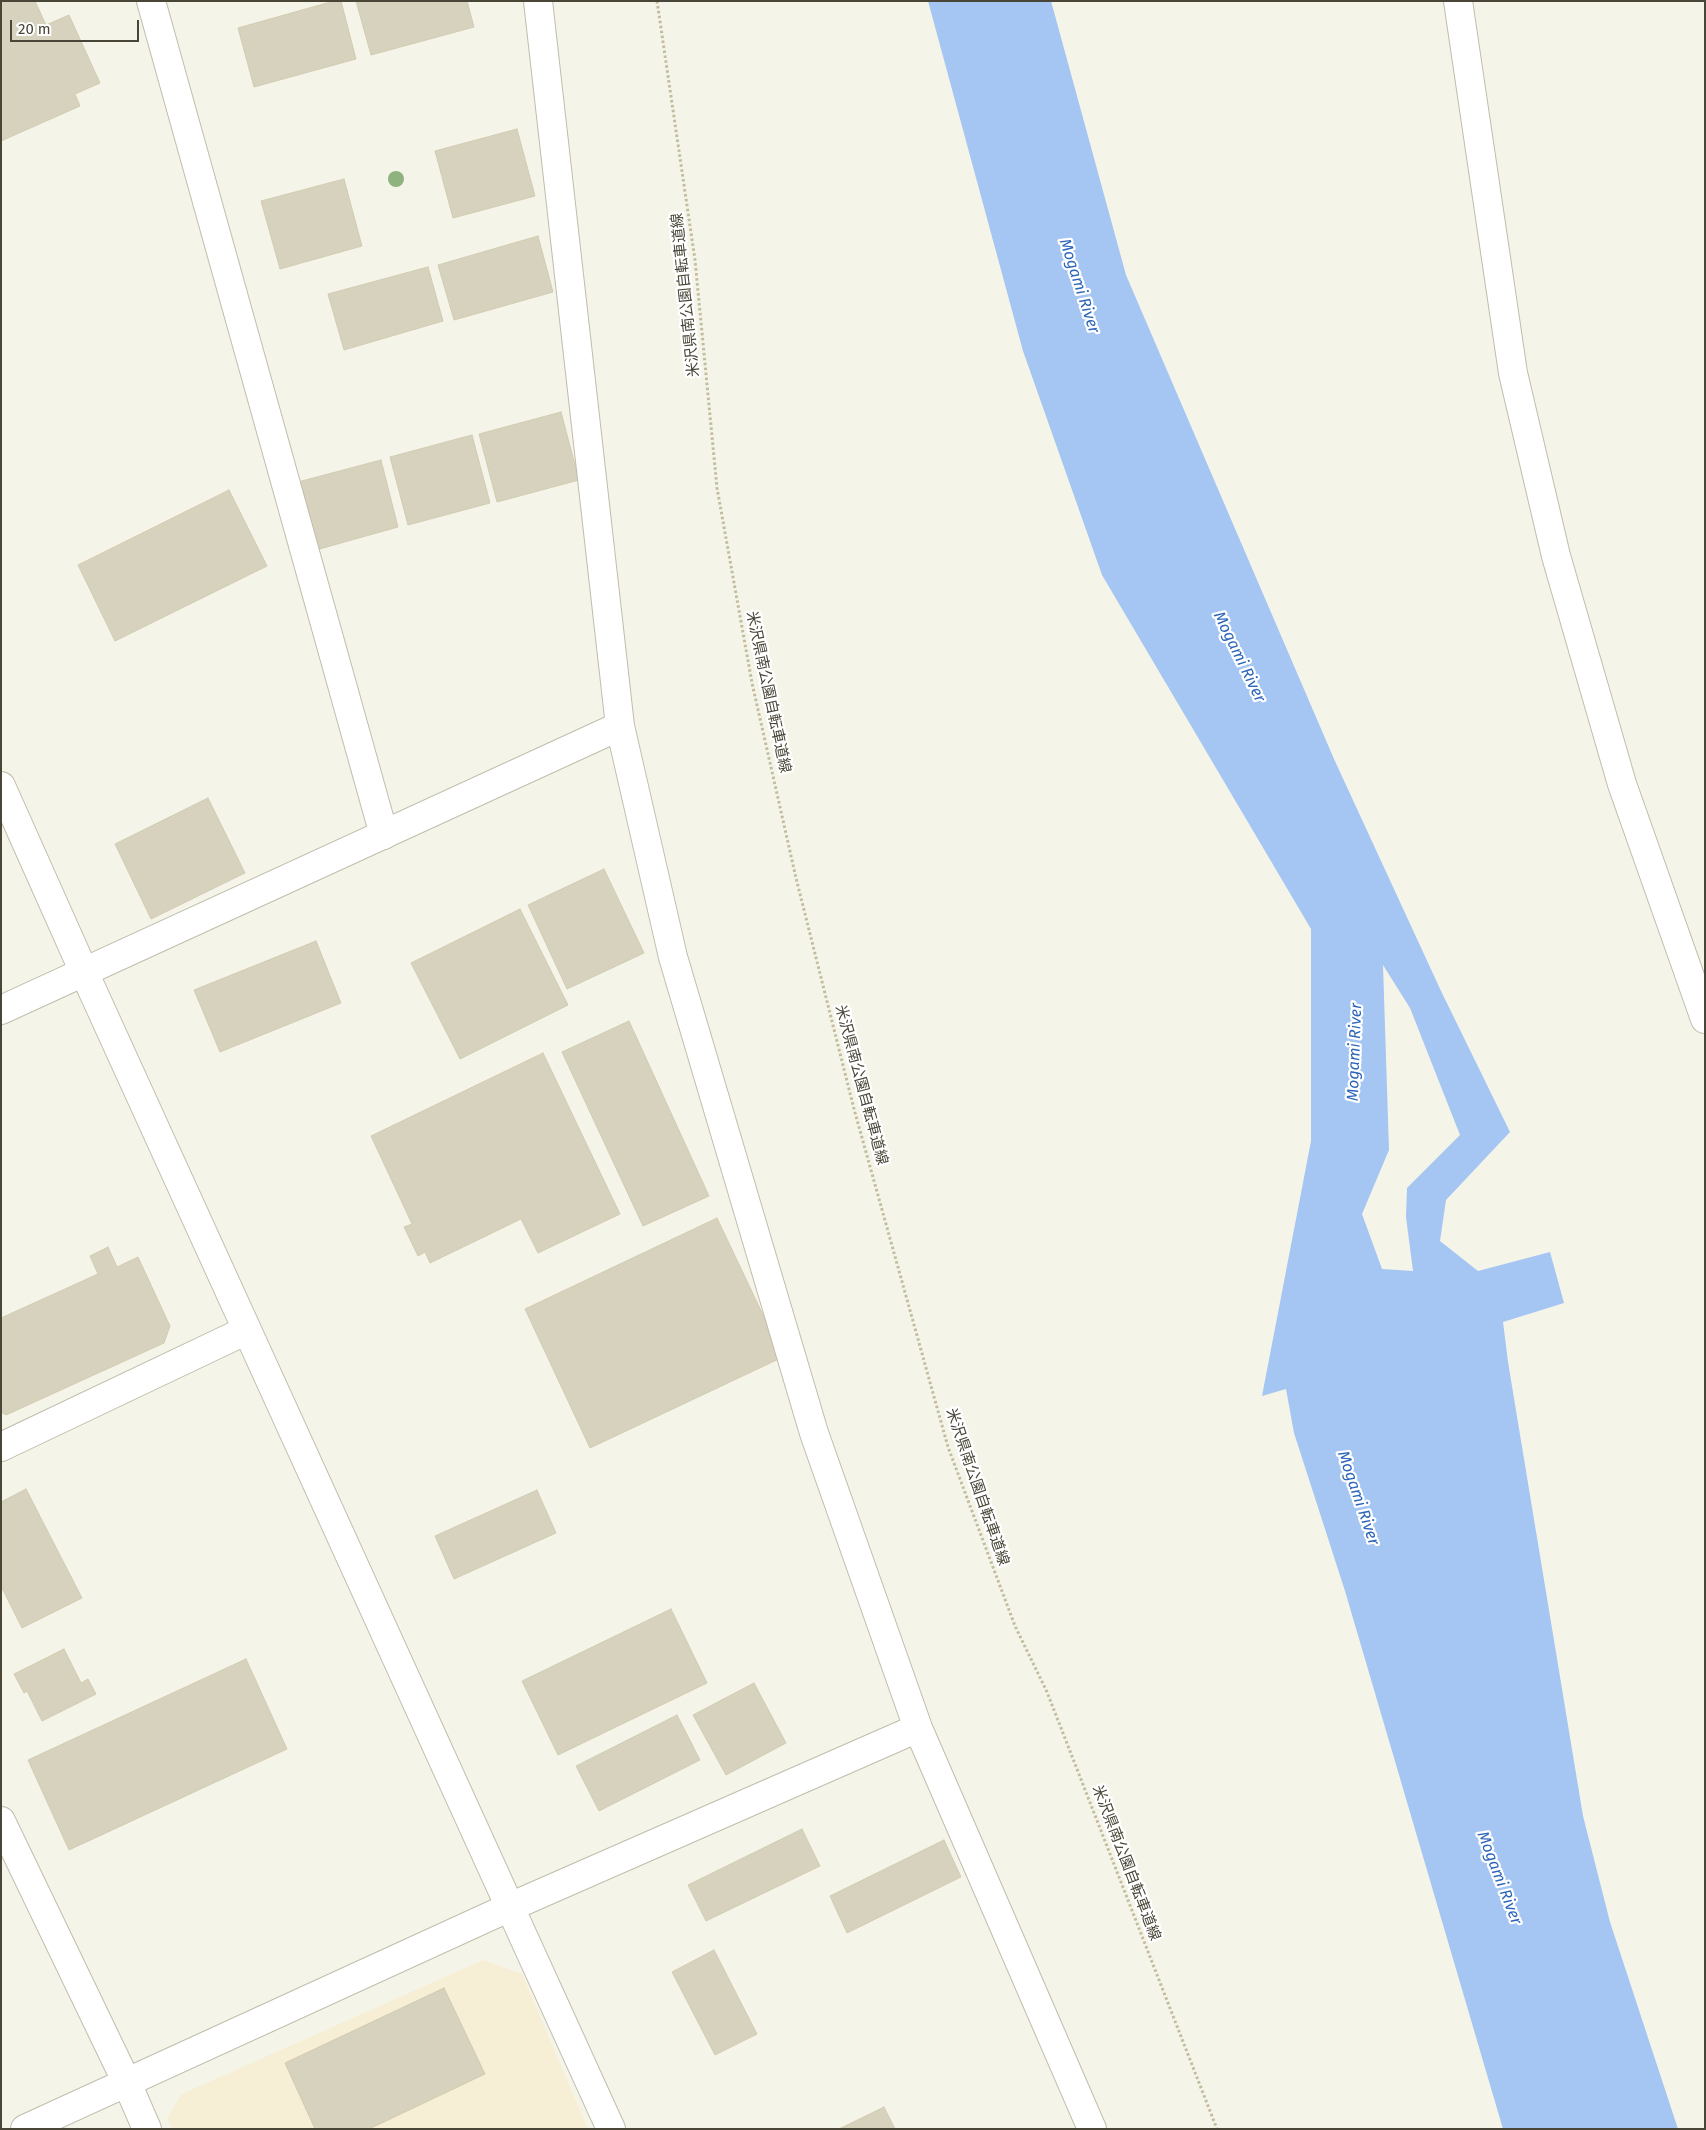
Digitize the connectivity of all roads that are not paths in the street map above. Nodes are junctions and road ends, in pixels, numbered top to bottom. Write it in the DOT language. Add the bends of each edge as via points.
graph roads {
  1 [pos="151,1"];
  2 [pos="538,1"];
  3 [pos="1458,1"];
  4 [pos="620,726"];
  5 [pos="1,786"];
  6 [pos="384,835"];
  7 [pos="84,972"];
  8 [pos="1,1010"];
  9 [pos="1705,1019"];
  10 [pos="247,1330"];
  11 [pos="1,1447"];
  12 [pos="918,1728"];
  13 [pos="1,1821"];
  14 [pos="510,1907"];
  15 [pos="127,2083"];
  16 [pos="25,2129"];
  17 [pos="147,2129"];
  18 [pos="611,2129"];
  19 [pos="1092,2129"];
  1 -- 6 [label="street"];
  2 -- 4 [label="street"];
  3 -- 9 [label="street" via="1513,373 1556,556 1622,784"];
  4 -- 6 [label="street"];
  4 -- 12 [label="street" via="673,957 812,1424"];
  5 -- 7 [label="street"];
  6 -- 7 [label="street"];
  7 -- 8 [label="street"];
  7 -- 10 [label="street"];
  10 -- 11 [label="street"];
  10 -- 14 [label="street"];
  12 -- 14 [label="street"];
  12 -- 19 [label="street"];
  13 -- 15 [label="street"];
  14 -- 15 [label="street"];
  14 -- 18 [label="street"];
  15 -- 16 [label="street"];
  15 -- 17 [label="street"];
}
